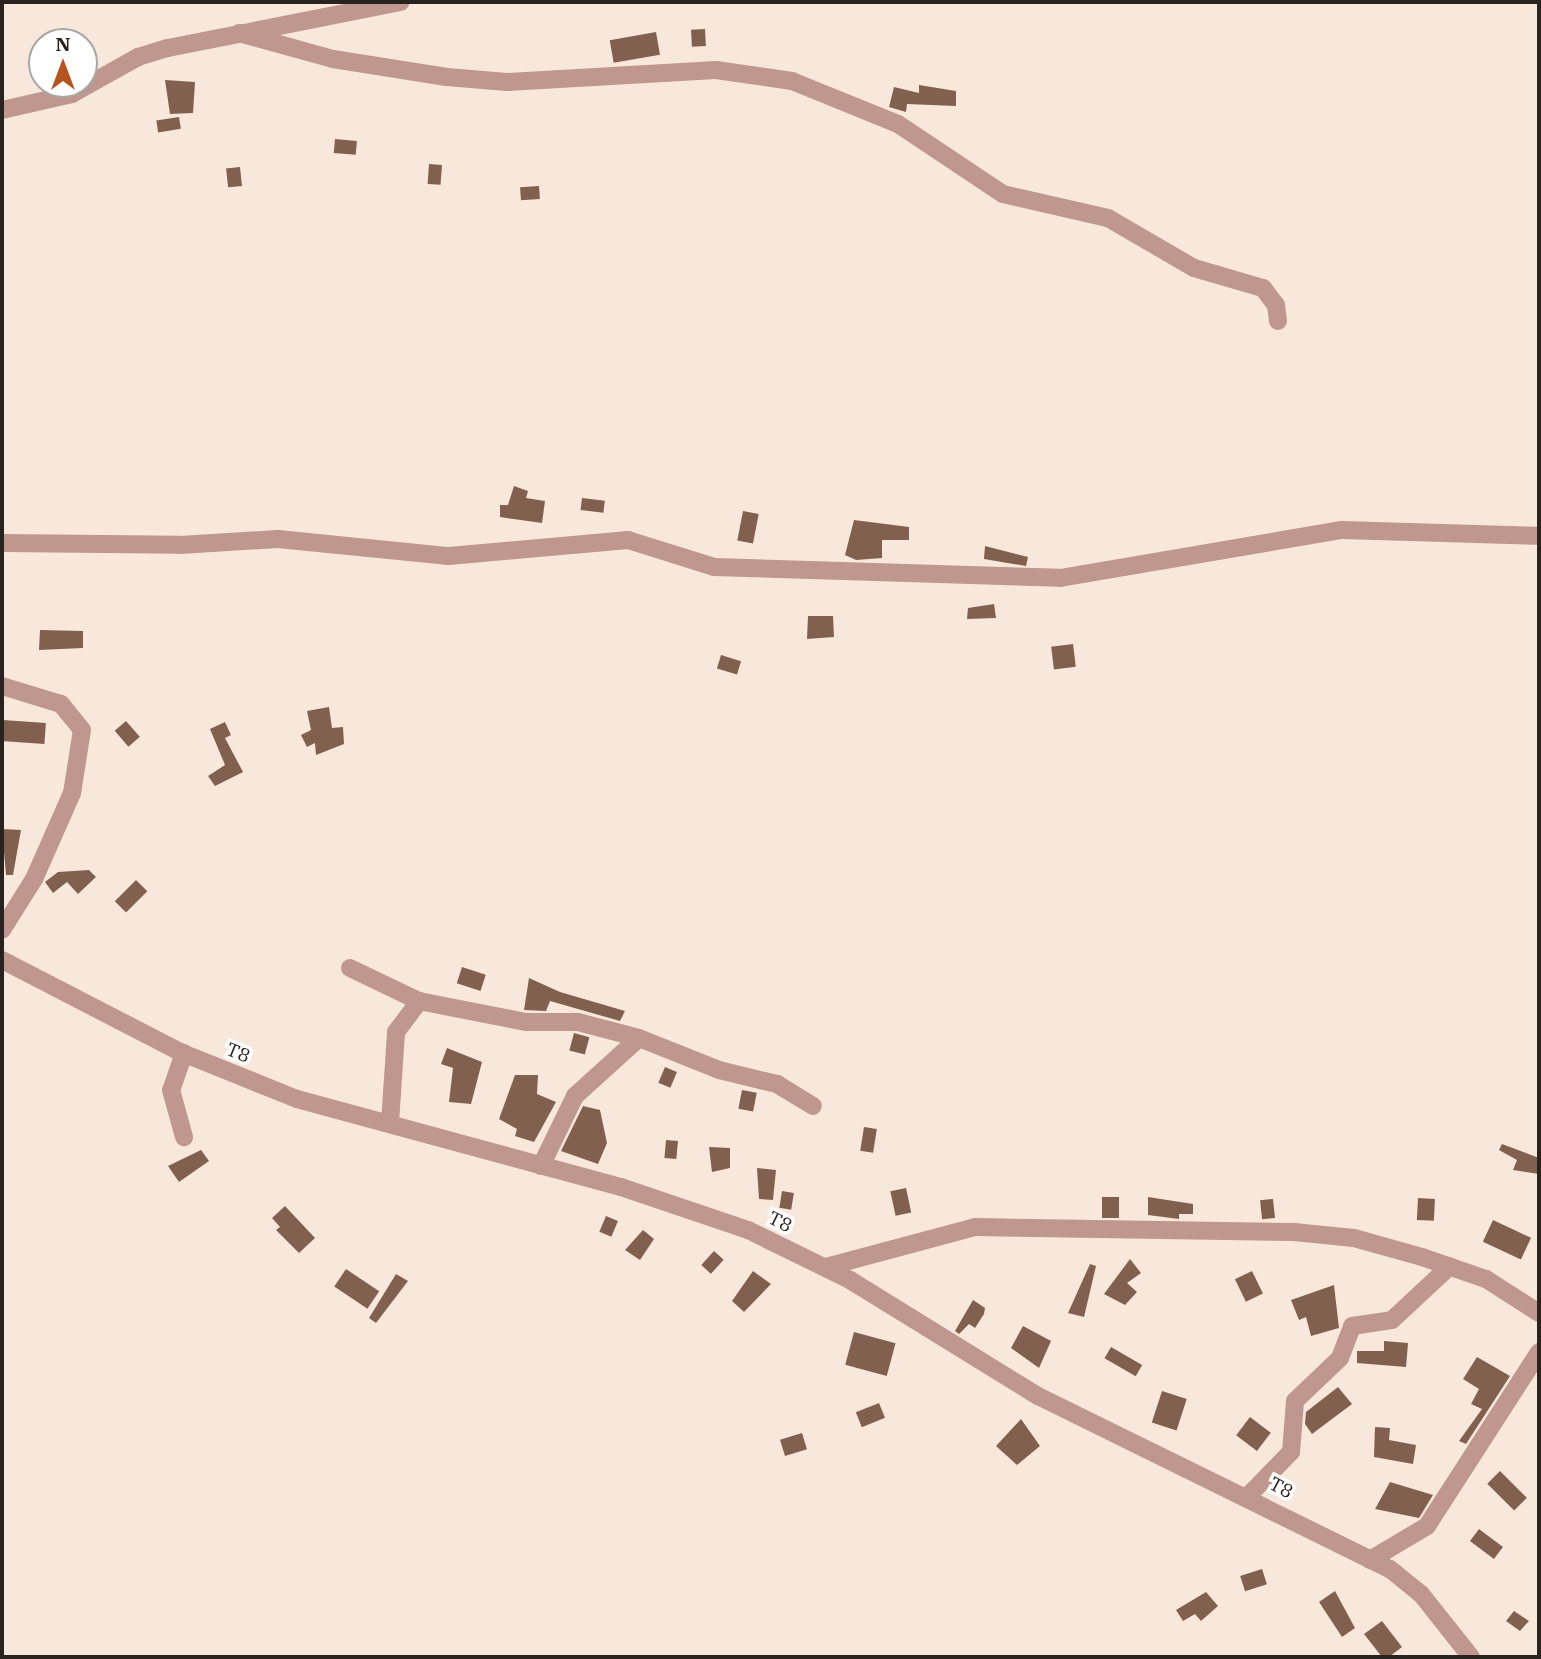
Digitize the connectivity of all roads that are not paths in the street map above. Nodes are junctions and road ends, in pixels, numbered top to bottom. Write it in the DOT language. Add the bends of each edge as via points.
graph roads {
  1 [pos="400,2"];
  2 [pos="239,33"];
  3 [pos="2,110"];
  4 [pos="1278,321"];
  5 [pos="1539,536"];
  6 [pos="2,543"];
  7 [pos="2,685"];
  8 [pos="2,930"];
  9 [pos="2,960"];
  10 [pos="350,968"];
  11 [pos="419,1001"];
  12 [pos="639,1038"];
  13 [pos="184,1053"];
  14 [pos="813,1106"];
  15 [pos="390,1124"];
  16 [pos="184,1137"];
  17 [pos="541,1166"];
  18 [pos="1450,1266"];
  19 [pos="825,1267"];
  20 [pos="1539,1313"];
  21 [pos="1539,1352"];
  22 [pos="1249,1495"];
  23 [pos="1370,1560"];
  24 [pos="1471,1657"];
  1 -- 2 [label="street"];
  2 -- 3 [label="street" via="138,57 72,94"];
  2 -- 4 [label="street" via="346,62 459,78 507,82 716,70 792,81 898,124 1003,194 1108,218 1194,268 1263,288 1276,305"];
  5 -- 6 [label="street" via="1342,530 1060,578 714,567 628,540 449,556 269,538 180,545"];
  7 -- 8 [label="street" via="61,704 78,718 82,730 72,793 34,879"];
  9 -- 13 [label="street, T8"];
  10 -- 11 [label="street"];
  11 -- 12 [label="street" via="526,1022 578,1022"];
  11 -- 15 [label="street" via="397,1032"];
  12 -- 14 [label="street" via="719,1070 777,1084"];
  12 -- 17 [label="street" via="575,1096"];
  13 -- 15 [label="street, T8" via="297,1099"];
  13 -- 16 [label="street" via="171,1090"];
  15 -- 17 [label="street, T8"];
  17 -- 19 [label="street, T8" via="737,1226"];
  18 -- 19 [label="street" via="1354,1238 1294,1232 1000,1226 954,1231"];
  18 -- 20 [label="street" via="1486,1279"];
  18 -- 22 [label="street" via="1392,1320 1352,1326 1340,1358 1296,1401 1291,1452"];
  19 -- 22 [label="street, T8" via="1014,1383"];
  21 -- 23 [label="street" via="1427,1526"];
  22 -- 23 [label="street, T8"];
  23 -- 24 [label="street, T8" via="1421,1594"];
}
